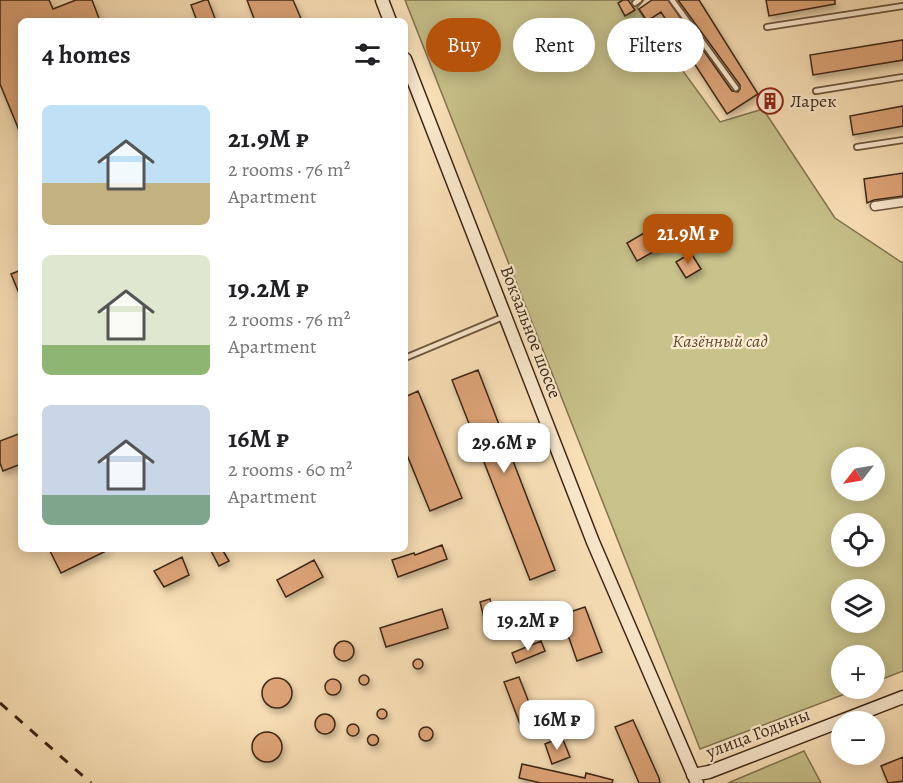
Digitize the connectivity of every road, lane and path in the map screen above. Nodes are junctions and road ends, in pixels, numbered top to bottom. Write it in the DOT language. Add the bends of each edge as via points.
graph roads {
  1 [pos="382,0"];
  2 [pos="672,0"];
  3 [pos="903,6"];
  4 [pos="389,18"];
  5 [pos="767,27"];
  6 [pos="408,67"];
  7 [pos="903,77"];
  8 [pos="736,88"];
  9 [pos="816,91"];
  10 [pos="903,140"];
  11 [pos="857,147"];
  12 [pos="903,202"];
  13 [pos="875,206"];
  14 [pos="506,316"];
  15 [pos="408,357"];
  16 [pos="903,697"];
  17 [pos="695,779"];
  1 -- 4 [label="main road"];
  2 -- 8 [label="lane"];
  3 -- 5 [label="lane"];
  6 -- 14 [label="main road, Вокзальное шоссе"];
  7 -- 9 [label="lane"];
  10 -- 11 [label="lane"];
  12 -- 13 [label="street"];
  14 -- 15 [label="lane"];
  14 -- 17 [label="main road, Вокзальное шоссе" via="593,542"];
  16 -- 17 [label="main road, улица Годыны"];
}
